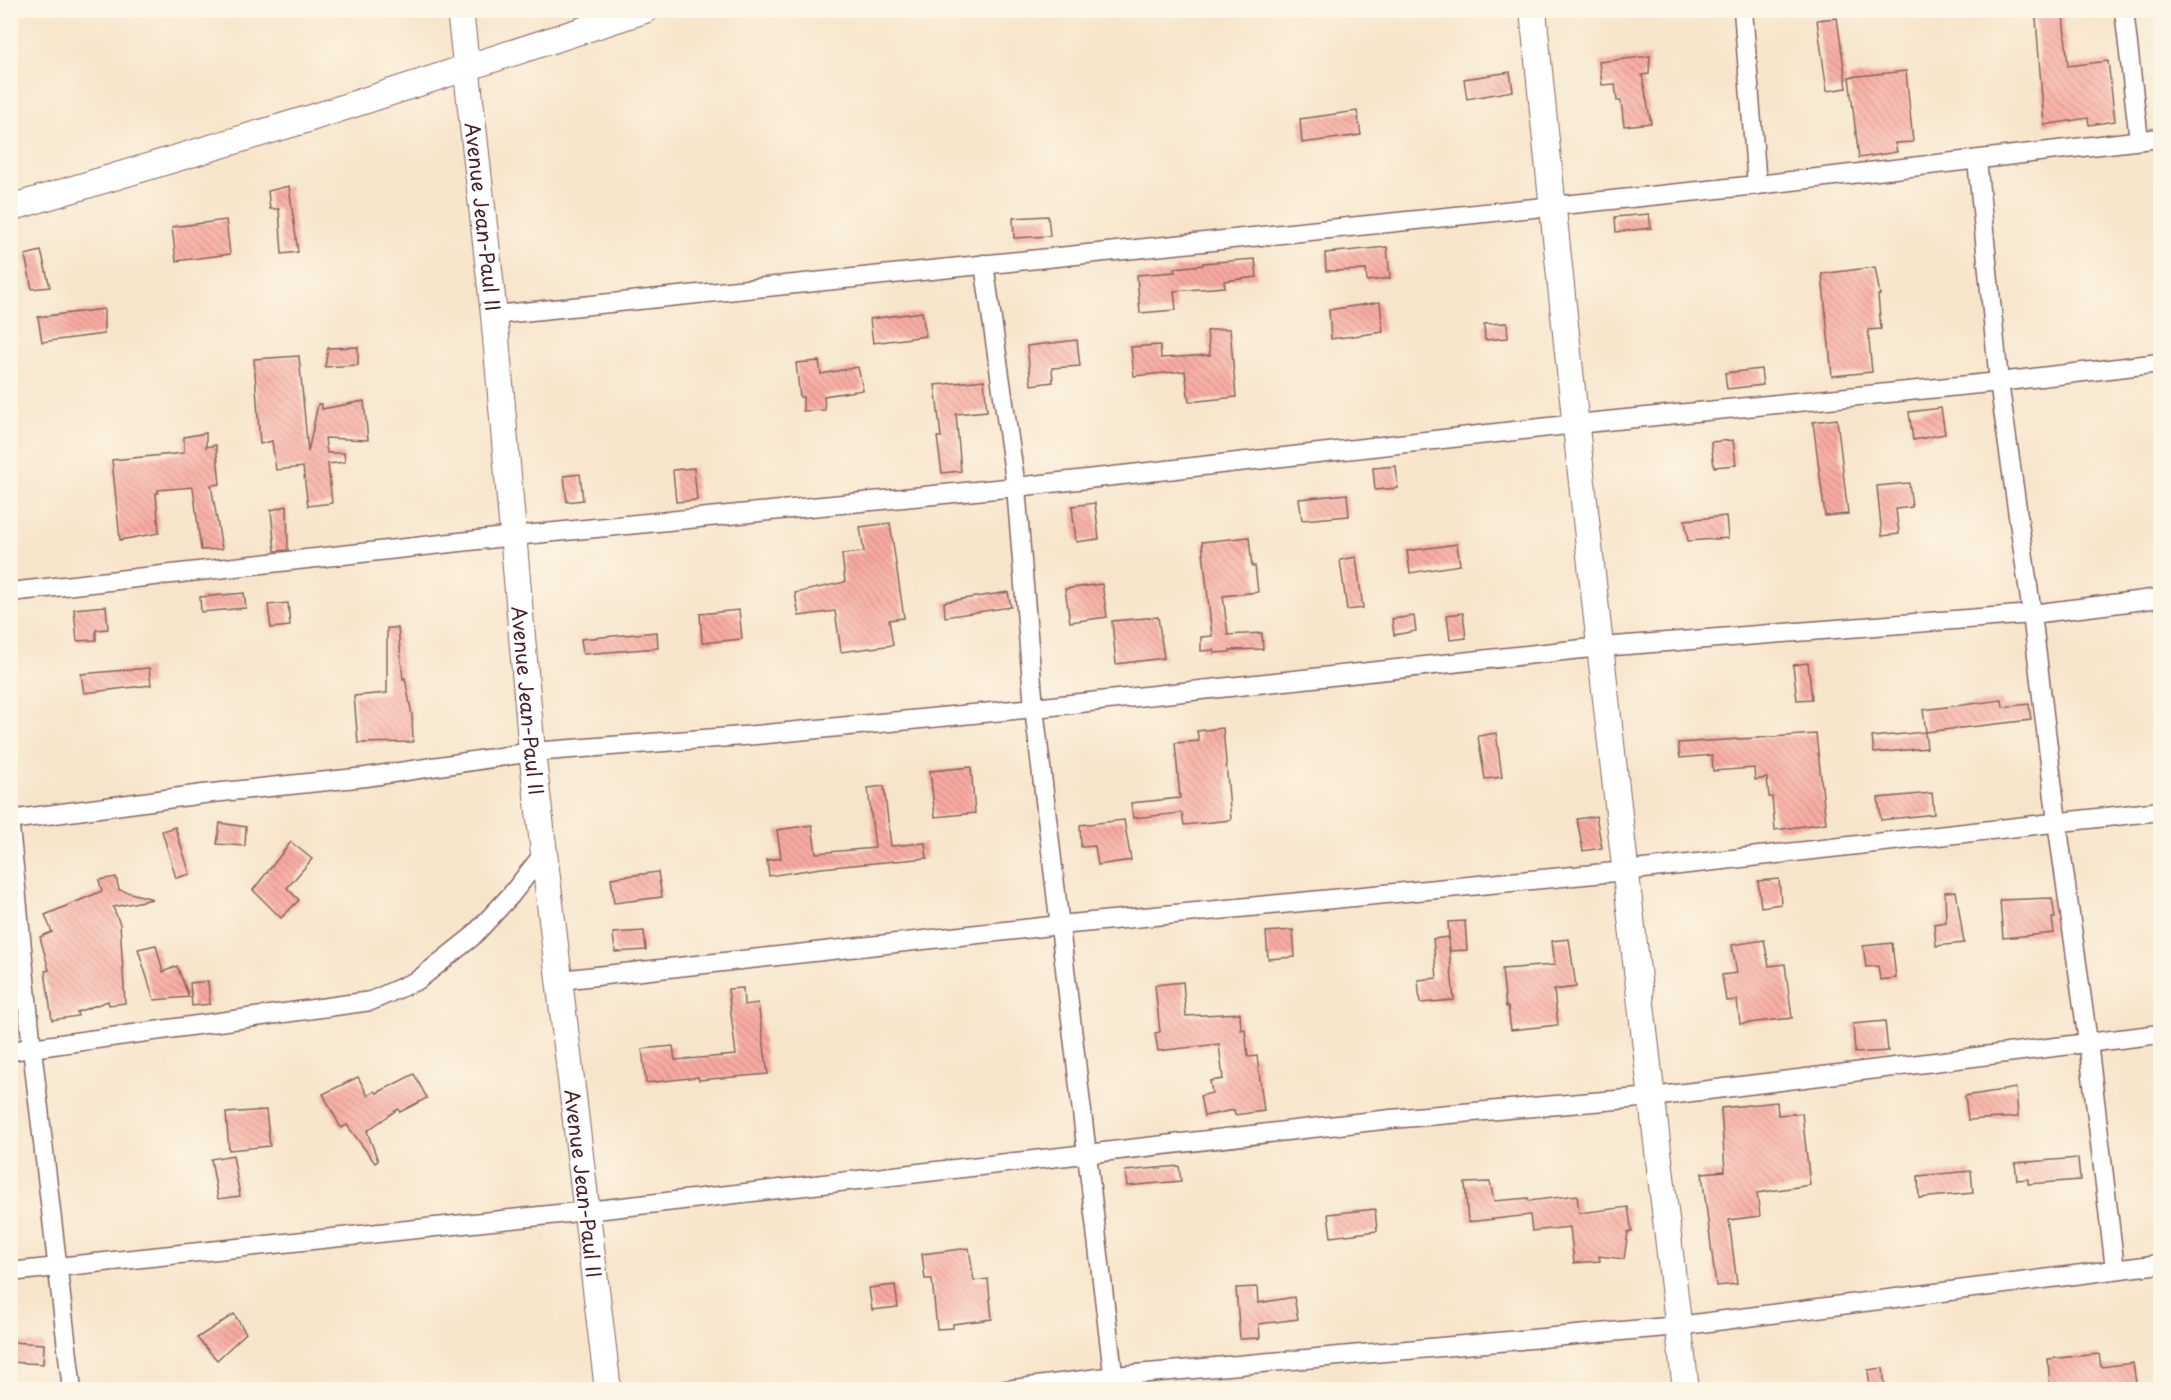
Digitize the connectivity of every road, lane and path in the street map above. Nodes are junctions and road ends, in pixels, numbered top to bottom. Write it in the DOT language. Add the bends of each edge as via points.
graph roads {
  1 [pos="460,10"];
  2 [pos="645,10"];
  3 [pos="1533,10"];
  4 [pos="1743,10"];
  5 [pos="2124,10"];
  6 [pos="466,67"];
  7 [pos="2160,138"];
  8 [pos="2139,140"];
  9 [pos="1977,160"];
  10 [pos="1757,185"];
  11 [pos="1552,206"];
  12 [pos="10,208"];
  13 [pos="984,264"];
  14 [pos="494,315"];
  15 [pos="2160,363"];
  16 [pos="1999,382"];
  17 [pos="1576,424"];
  18 [pos="1016,487"];
  19 [pos="514,536"];
  20 [pos="10,592"];
  21 [pos="2160,598"];
  22 [pos="2032,614"];
  23 [pos="1601,647"];
  24 [pos="1034,708"];
  25 [pos="532,752"];
  26 [pos="2160,811"];
  27 [pos="10,820"];
  28 [pos="2057,822"];
  29 [pos="10,827"];
  30 [pos="544,853"];
  31 [pos="1626,871"];
  32 [pos="1060,925"];
  33 [pos="560,980"];
  34 [pos="2160,1034"];
  35 [pos="2088,1042"];
  36 [pos="32,1049"];
  37 [pos="10,1051"];
  38 [pos="1652,1097"];
  39 [pos="1087,1153"];
  40 [pos="587,1211"];
  41 [pos="2160,1264"];
  42 [pos="57,1268"];
  43 [pos="2115,1269"];
  44 [pos="10,1272"];
  45 [pos="1678,1326"];
  46 [pos="1114,1383"];
  47 [pos="72,1389"];
  48 [pos="608,1389"];
  49 [pos="1006,1389"];
  50 [pos="1686,1389"];
  1 -- 6 [label="street, Avenue Jean-Paul II"];
  2 -- 6 [label="street"];
  3 -- 11 [label="street"];
  4 -- 10 [label="street"];
  5 -- 8 [label="street"];
  6 -- 12 [label="street" via="308,119"];
  6 -- 14 [label="street, Avenue Jean-Paul II"];
  7 -- 8 [label="street"];
  8 -- 9 [label="street"];
  9 -- 10 [label="street"];
  9 -- 16 [label="street"];
  10 -- 11 [label="street"];
  11 -- 13 [label="street"];
  11 -- 17 [label="street"];
  13 -- 14 [label="street"];
  13 -- 18 [label="street"];
  14 -- 19 [label="street, Avenue Jean-Paul II"];
  15 -- 16 [label="street"];
  16 -- 17 [label="street"];
  16 -- 22 [label="street"];
  17 -- 18 [label="street"];
  17 -- 23 [label="street"];
  18 -- 19 [label="street"];
  18 -- 24 [label="street"];
  19 -- 20 [label="street"];
  19 -- 25 [label="street, Avenue Jean-Paul II"];
  21 -- 22 [label="street"];
  22 -- 23 [label="street"];
  22 -- 28 [label="street"];
  23 -- 24 [label="street"];
  23 -- 31 [label="street"];
  24 -- 25 [label="street"];
  24 -- 32 [label="street"];
  25 -- 27 [label="street" via="366,777"];
  25 -- 30 [label="street, Avenue Jean-Paul II"];
  26 -- 28 [label="street"];
  28 -- 31 [label="street"];
  28 -- 35 [label="street"];
  29 -- 36 [label="street"];
  30 -- 33 [label="street, Avenue Jean-Paul II"];
  30 -- 36 [label="street" via="472,936 418,980 371,1001"];
  31 -- 32 [label="street"];
  31 -- 38 [label="street"];
  32 -- 33 [label="street"];
  32 -- 39 [label="street"];
  33 -- 40 [label="street, Avenue Jean-Paul II"];
  34 -- 35 [label="street"];
  35 -- 38 [label="street"];
  35 -- 43 [label="street"];
  36 -- 37 [label="street"];
  36 -- 42 [label="street"];
  38 -- 39 [label="street" via="1391,1119"];
  38 -- 45 [label="street"];
  39 -- 40 [label="street"];
  39 -- 46 [label="street"];
  40 -- 42 [label="street"];
  40 -- 48 [label="street, Avenue Jean-Paul II"];
  41 -- 43 [label="street"];
  42 -- 44 [label="street"];
  42 -- 47 [label="street"];
  43 -- 45 [label="street"];
  45 -- 46 [label="street"];
  45 -- 50 [label="street"];
  46 -- 49 [label="street"];
}
